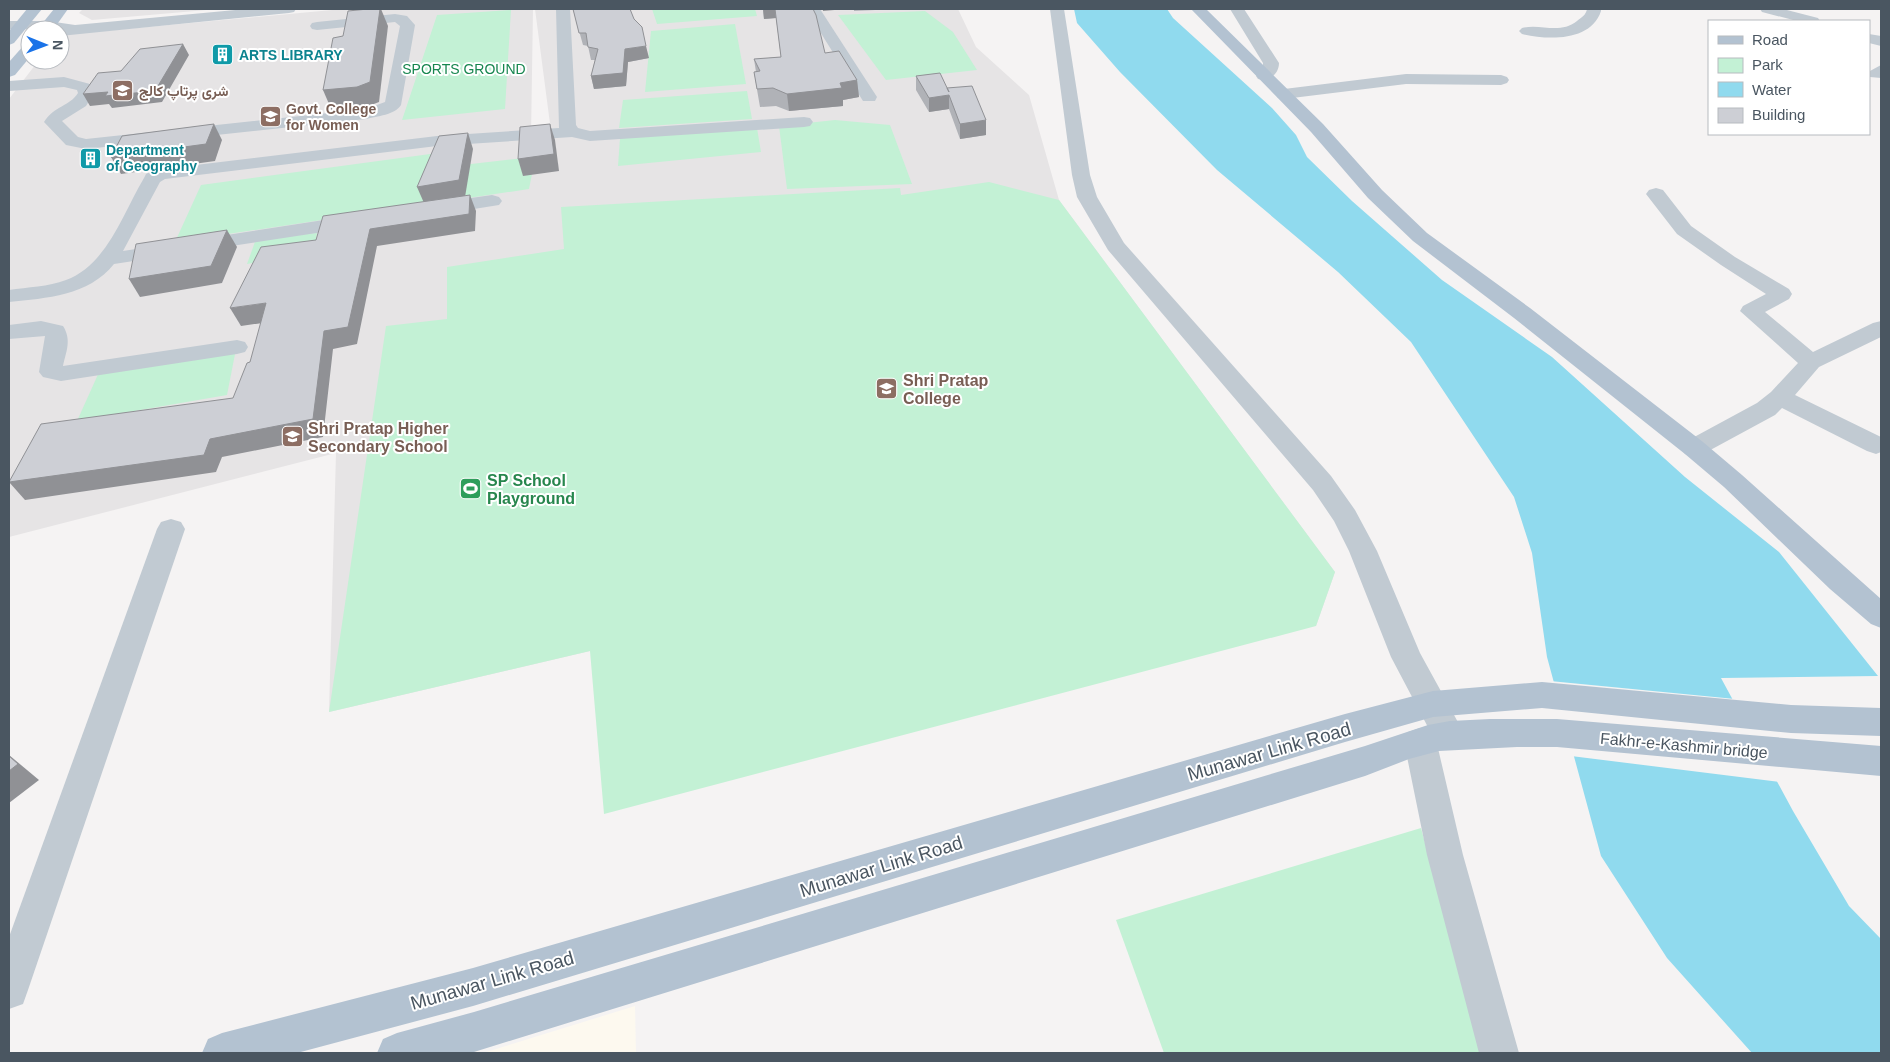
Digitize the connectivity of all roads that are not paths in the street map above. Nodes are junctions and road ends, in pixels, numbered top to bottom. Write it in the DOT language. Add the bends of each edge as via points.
graph roads {
  1 [pos="35,9"];
  2 [pos="288,9"];
  3 [pos="563,9"];
  4 [pos="813,9"];
  5 [pos="1057,9"];
  6 [pos="1198,9"];
  7 [pos="1237,9"];
  8 [pos="1594,9"];
  9 [pos="1767,9"];
  10 [pos="1809,20"];
  11 [pos="317,26"];
  12 [pos="70,28"];
  13 [pos="15,31"];
  14 [pos="1527,31"];
  15 [pos="20,59"];
  16 [pos="9,72"];
  17 [pos="1264,76"];
  18 [pos="1501,80"];
  19 [pos="9,86"];
  20 [pos="1284,94"];
  21 [pos="869,97"];
  22 [pos="804,122"];
  23 [pos="572,132"];
  24 [pos="1656,194"];
  25 [pos="492,201"];
  26 [pos="417,212"];
  27 [pos="371,219"];
  28 [pos="108,259"];
  29 [pos="9,296"];
  30 [pos="1881,328"];
  31 [pos="9,332"];
  32 [pos="237,347"];
  33 [pos="1811,362"];
  34 [pos="1780,397"];
  35 [pos="1876,445"];
  36 [pos="1694,448"];
  37 [pos="171,529"];
  38 [pos="1840,581"];
  39 [pos="1881,616"];
  40 [pos="1881,635"];
  41 [pos="1433,704"];
  42 [pos="1881,722"];
  43 [pos="1434,739"];
  44 [pos="1881,760"];
  45 [pos="9,990"];
  46 [pos="222,1053"];
  47 [pos="397,1053"];
  48 [pos="1499,1053"];
  1 -- 13 [label="main road"];
  2 -- 12 [label="street"];
  3 -- 23 [label="street" via="567,126"];
  4 -- 21 [label="street"];
  5 -- 41 [label="street" via="1079,167 1087,196 1115,246 1322,483 1345,517 1371,569 1406,657"];
  6 -- 17 [label="main road"];
  7 -- 17 [label="street" via="1271,63"];
  8 -- 14 [label="street" via="1591,18 1568,33"];
  9 -- 10 [label="street"];
  11 -- 19 [label="street" via="390,18 405,22 408,26 392,105 366,114 86,144 72,141 53,122 59,114 82,101 86,93 84,87 64,82"];
  15 -- 16 [label="main road"];
  17 -- 20 [label="main road"];
  18 -- 20 [label="street" via="1406,80"];
  20 -- 36 [label="main road" via="1375,194 1420,237 1522,312"];
  22 -- 23 [label="street" via="590,136"];
  23 -- 28 [label="street" via="437,141 161,174 153,178"];
  24 -- 33 [label="street" via="1684,230 1781,294 1751,310"];
  25 -- 26 [label="street"];
  27 -- 28 [label="street"];
  28 -- 29 [label="street" via="92,276 76,283"];
  30 -- 33 [label="street"];
  31 -- 32 [label="street" via="41,328 55,331 58,339 50,366 51,372 61,374"];
  33 -- 34 [label="street"];
  34 -- 35 [label="street"];
  34 -- 36 [label="street" via="1746,421"];
  36 -- 38 [label="main road"];
  37 -- 45 [label="street"];
  38 -- 39 [label="main road"];
  38 -- 40 [label="main road"];
  41 -- 42 [label="main road, Munawar Link Road" via="1542,696 1791,719"];
  41 -- 43 [label="street"];
  41 -- 46 [label="main road, Munawar Link Road" via="473,987"];
  43 -- 44 [label="main road, Fakhr-e-Kashmir bridge" via="1512,732 1558,733"];
  43 -- 47 [label="main road"];
  43 -- 48 [label="street" via="1445,855"];
}
